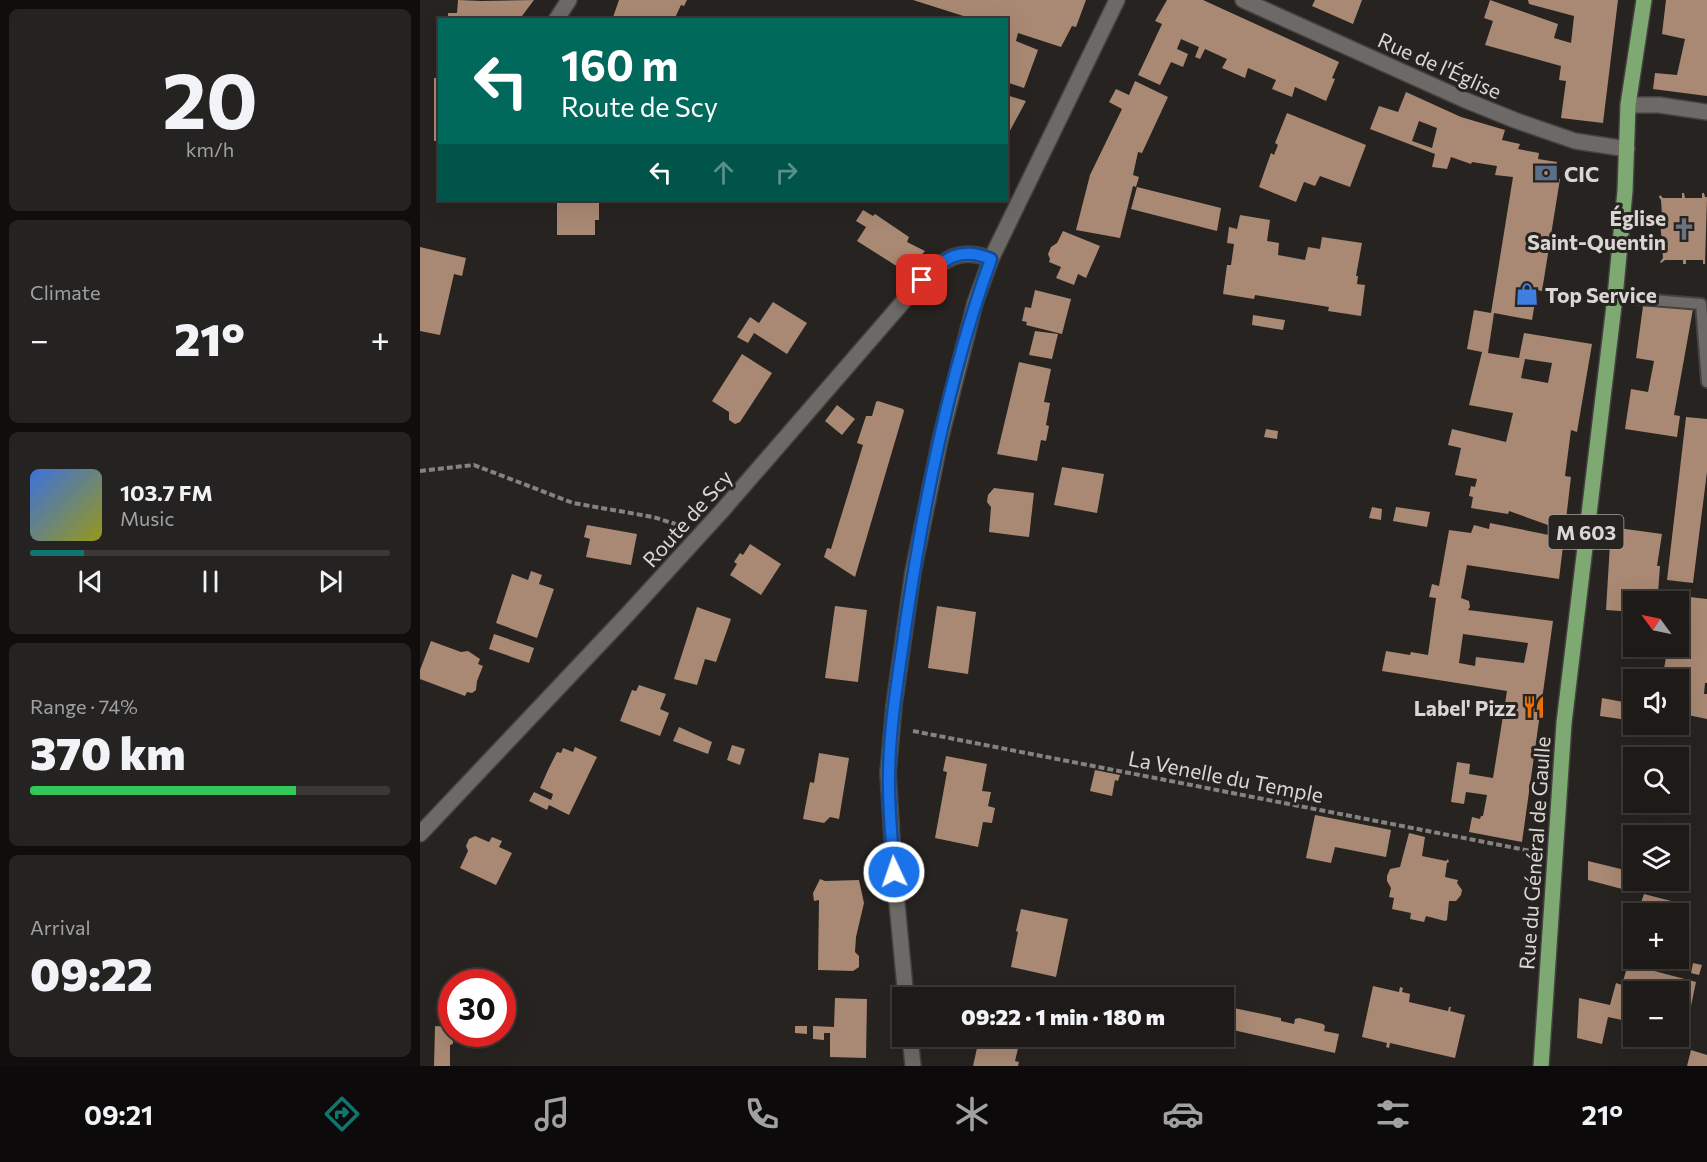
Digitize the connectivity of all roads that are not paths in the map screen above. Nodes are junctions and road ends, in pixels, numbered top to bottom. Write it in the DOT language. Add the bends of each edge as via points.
graph roads {
  1 [pos="569,0"];
  2 [pos="1117,0"];
  3 [pos="1243,0"];
  4 [pos="1644,0"];
  5 [pos="557,18"];
  6 [pos="1628,105"];
  7 [pos="1707,112"];
  8 [pos="1627,149"];
  9 [pos="991,259"];
  10 [pos="1615,297"];
  11 [pos="1707,382"];
  12 [pos="420,834"];
  13 [pos="905,987"];
  14 [pos="911,1047"];
  15 [pos="913,1066"];
  16 [pos="1541,1066"];
  1 -- 5 [label="street"];
  2 -- 9 [label="street"];
  3 -- 8 [label="street, Rue de l'Église" via="1517,121 1575,141"];
  4 -- 6 [label="main road, Rue du Général de Gaulle / M 603"];
  6 -- 7 [label="street"];
  6 -- 8 [label="main road, Rue du Général de Gaulle / M 603"];
  8 -- 10 [label="main road, Rue du Général de Gaulle / M 603"];
  9 -- 12 [label="street, Route de Scy" via="975,253 960,254 937,266 922,280 703,532"];
  9 -- 13 [label="street" via="975,303 940,440 913,572 892,726 888,773"];
  10 -- 11 [label="lane" via="1701,304"];
  10 -- 16 [label="main road, Rue du Général de Gaulle / M 603" via="1564,723"];
  14 -- 15 [label="street"];
}
